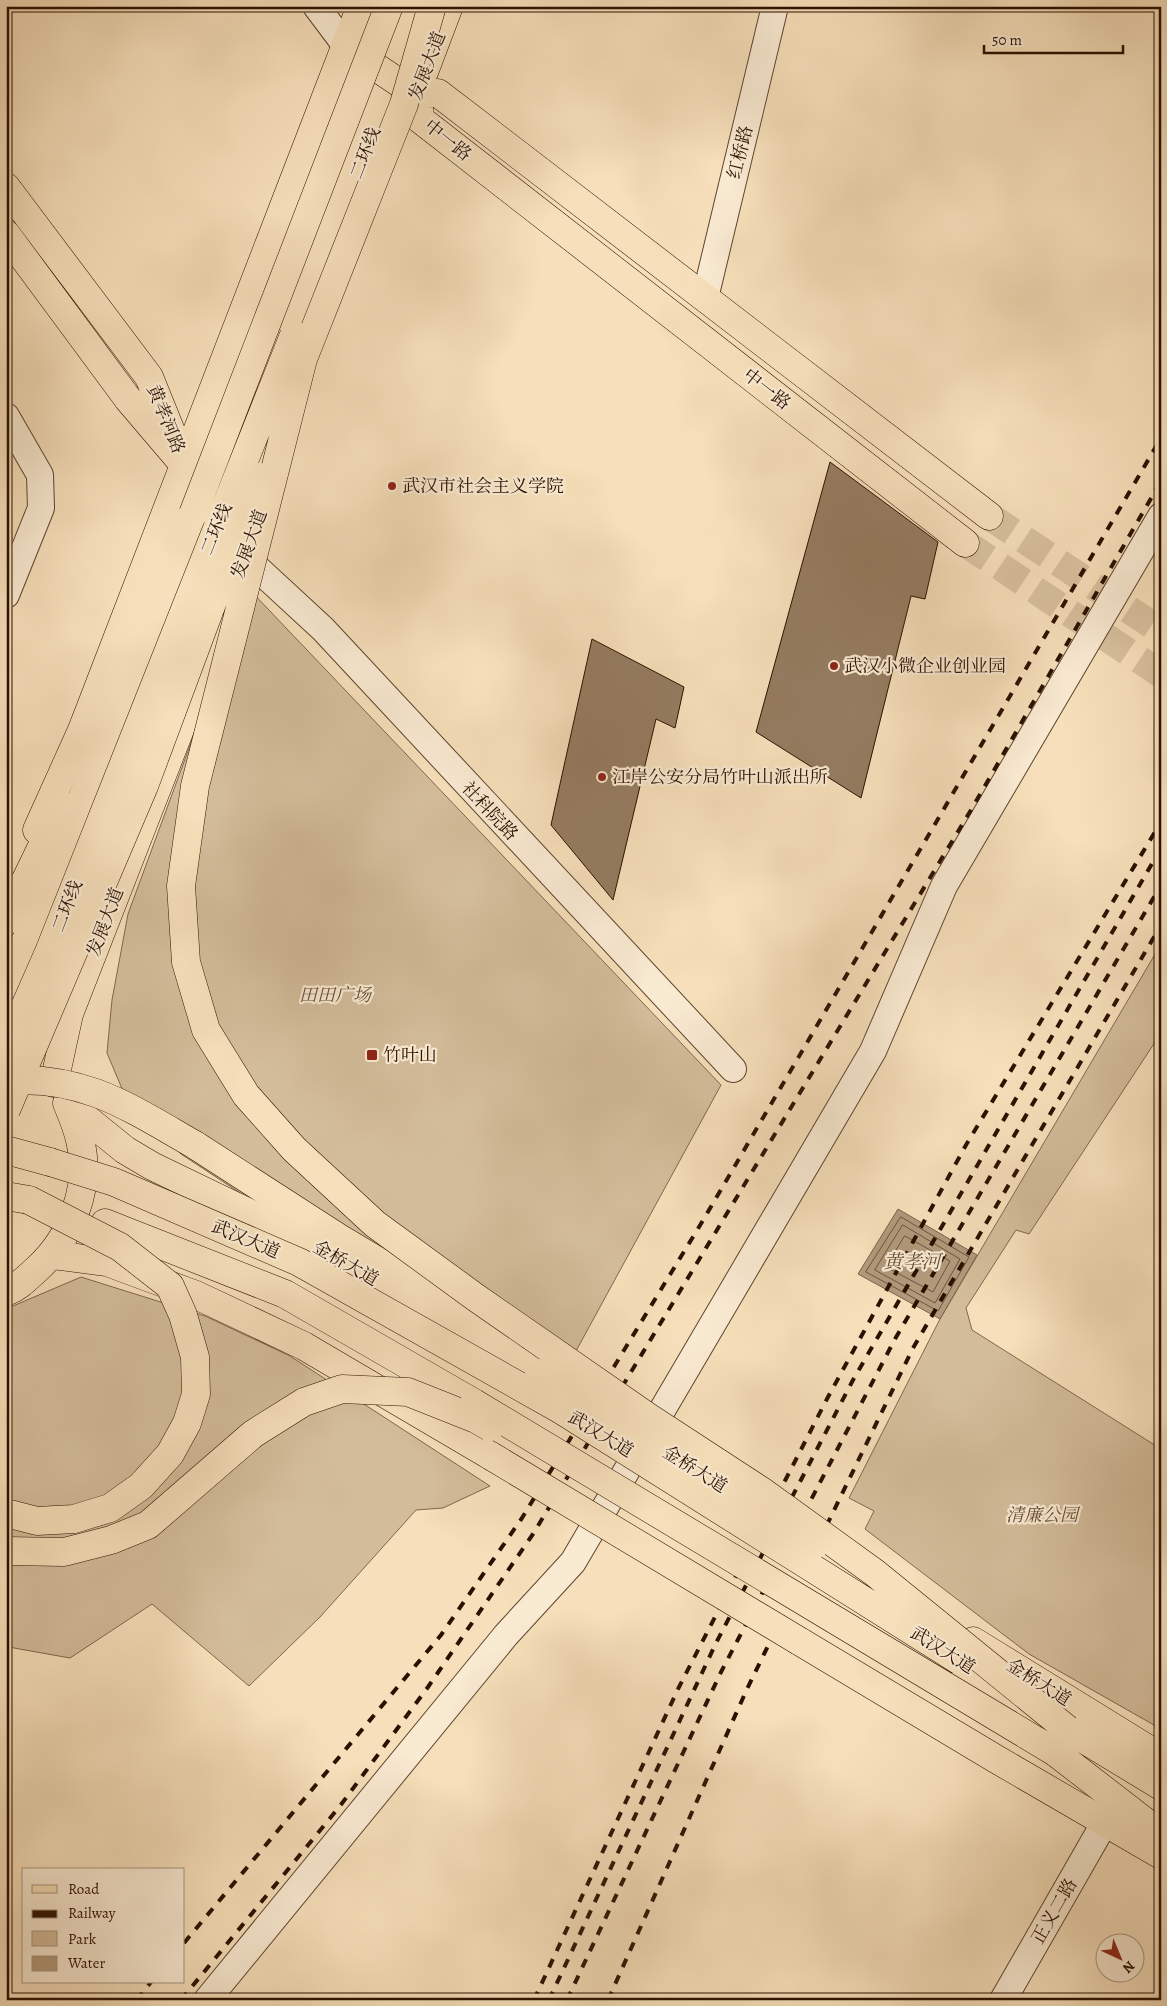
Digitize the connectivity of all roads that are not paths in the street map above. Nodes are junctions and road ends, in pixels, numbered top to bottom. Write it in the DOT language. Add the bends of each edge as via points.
graph roads {
  1 [pos="316,6"];
  2 [pos="361,6"];
  3 [pos="389,6"];
  4 [pos="422,6"];
  5 [pos="432,6"];
  6 [pos="449,6"];
  7 [pos="775,6"];
  8 [pos="346,46"];
  9 [pos="416,94"];
  10 [pos="6,187"];
  11 [pos="6,234"];
  12 [pos="705,298"];
  13 [pos="303,359"];
  14 [pos="6,416"];
  15 [pos="185,466"];
  16 [pos="193,514"];
  17 [pos="989,516"];
  18 [pos="1161,516"];
  19 [pos="965,543"];
  20 [pos="244,556"];
  21 [pos="6,595"];
  22 [pos="6,894"];
  23 [pos="6,921"];
  24 [pos="33,924"];
  25 [pos="6,971"];
  26 [pos="6,986"];
  27 [pos="6,1043"];
  28 [pos="6,1050"];
  29 [pos="733,1069"];
  30 [pos="6,1081"];
  31 [pos="61,1093"];
  32 [pos="6,1110"];
  33 [pos="6,1150"];
  34 [pos="18,1198"];
  35 [pos="53,1255"];
  36 [pos="6,1292"];
  37 [pos="648,1417"];
  38 [pos="593,1474"];
  39 [pos="6,1513"];
  40 [pos="6,1551"];
  41 [pos="1061,1741"];
  42 [pos="1161,1757"];
  43 [pos="1161,1786"];
  44 [pos="1161,1816"];
  45 [pos="1105,1822"];
  46 [pos="1161,1834"];
  47 [pos="1161,1855"];
  48 [pos="207,2000"];
  49 [pos="1003,2000"];
  1 -- 8 [label="street"];
  2 -- 8 [label="main road"];
  3 -- 16 [label="main road, 二环线, bridge"];
  4 -- 28 [label="main road, 二环线, bridge" via="50,952"];
  5 -- 13 [label="main road, bridge" via="404,104"];
  6 -- 9 [label="main road, 发展大道"];
  7 -- 12 [label="street, 红桥路"];
  8 -- 9 [label="main road"];
  8 -- 15 [label="main road"];
  9 -- 12 [label="main road, 中一路" via="438,93"];
  9 -- 19 [label="main road, 中一路" via="421,120"];
  9 -- 20 [label="main road, 发展大道"];
  10 -- 15 [label="main road, 黄孝河路" via="149,377"];
  11 -- 15 [label="main road, 黄孝河路" via="128,399"];
  12 -- 17 [label="main road, 中一路"];
  13 -- 32 [label="main road, bridge" via="144,786"];
  13 -- 37 [label="main road, bridge" via="195,786 181,886 186,962 206,1030 246,1095 294,1149 375,1224"];
  14 -- 21 [label="street" via="40,475 41,500 41,508"];
  15 -- 20 [label="main road"];
  15 -- 22 [label="main road" via="82,730"];
  16 -- 23 [label="main road" via="71,787"];
  16 -- 24 [label="main road, 二环线"];
  18 -- 48 [label="street" via="944,886 873,1051 573,1562 506,1635"];
  20 -- 29 [label="street, 社科院路" via="323,629"];
  20 -- 31 [label="main road, 发展大道" via="69,1014"];
  24 -- 25 [label="main road"];
  24 -- 26 [label="main road, 二环线"];
  27 -- 31 [label="main road, 金桥大道" via="30,1058"];
  30 -- 37 [label="main road, bridge" via="65,1083 114,1098 470,1317"];
  31 -- 35 [label="main road" via="80,1141 82,1181 73,1220"];
  31 -- 42 [label="main road, 金桥大道, bridge" via="125,1150 305,1240 539,1373"];
  33 -- 41 [label="main road, 武汉大道, bridge" via="114,1182 300,1262 558,1408"];
  34 -- 38 [label="main road, 武汉大道, bridge" via="105,1223 285,1294"];
  34 -- 39 [label="main road, bridge" via="120,1247 170,1286 184,1315 195,1357 196,1394 187,1423 170,1454 141,1486 110,1508 74,1519 36,1521"];
  35 -- 36 [label="main road" via="17,1288"];
  35 -- 45 [label="main road, bridge" via="107,1262 196,1295 304,1346"];
  37 -- 41 [label="main road, bridge" via="763,1492 875,1573"];
  38 -- 40 [label="main road, bridge" via="553,1464 476,1419 408,1392 342,1390 304,1402 253,1434 148,1525 111,1540 64,1552"];
  38 -- 41 [label="main road, 武汉大道, bridge"];
  41 -- 43 [label="main road, 武汉大道"];
  41 -- 44 [label="main road, 武汉大道"];
  41 -- 46 [label="main road"];
  45 -- 47 [label="main road"];
  45 -- 49 [label="street, 正义二路"];
}
